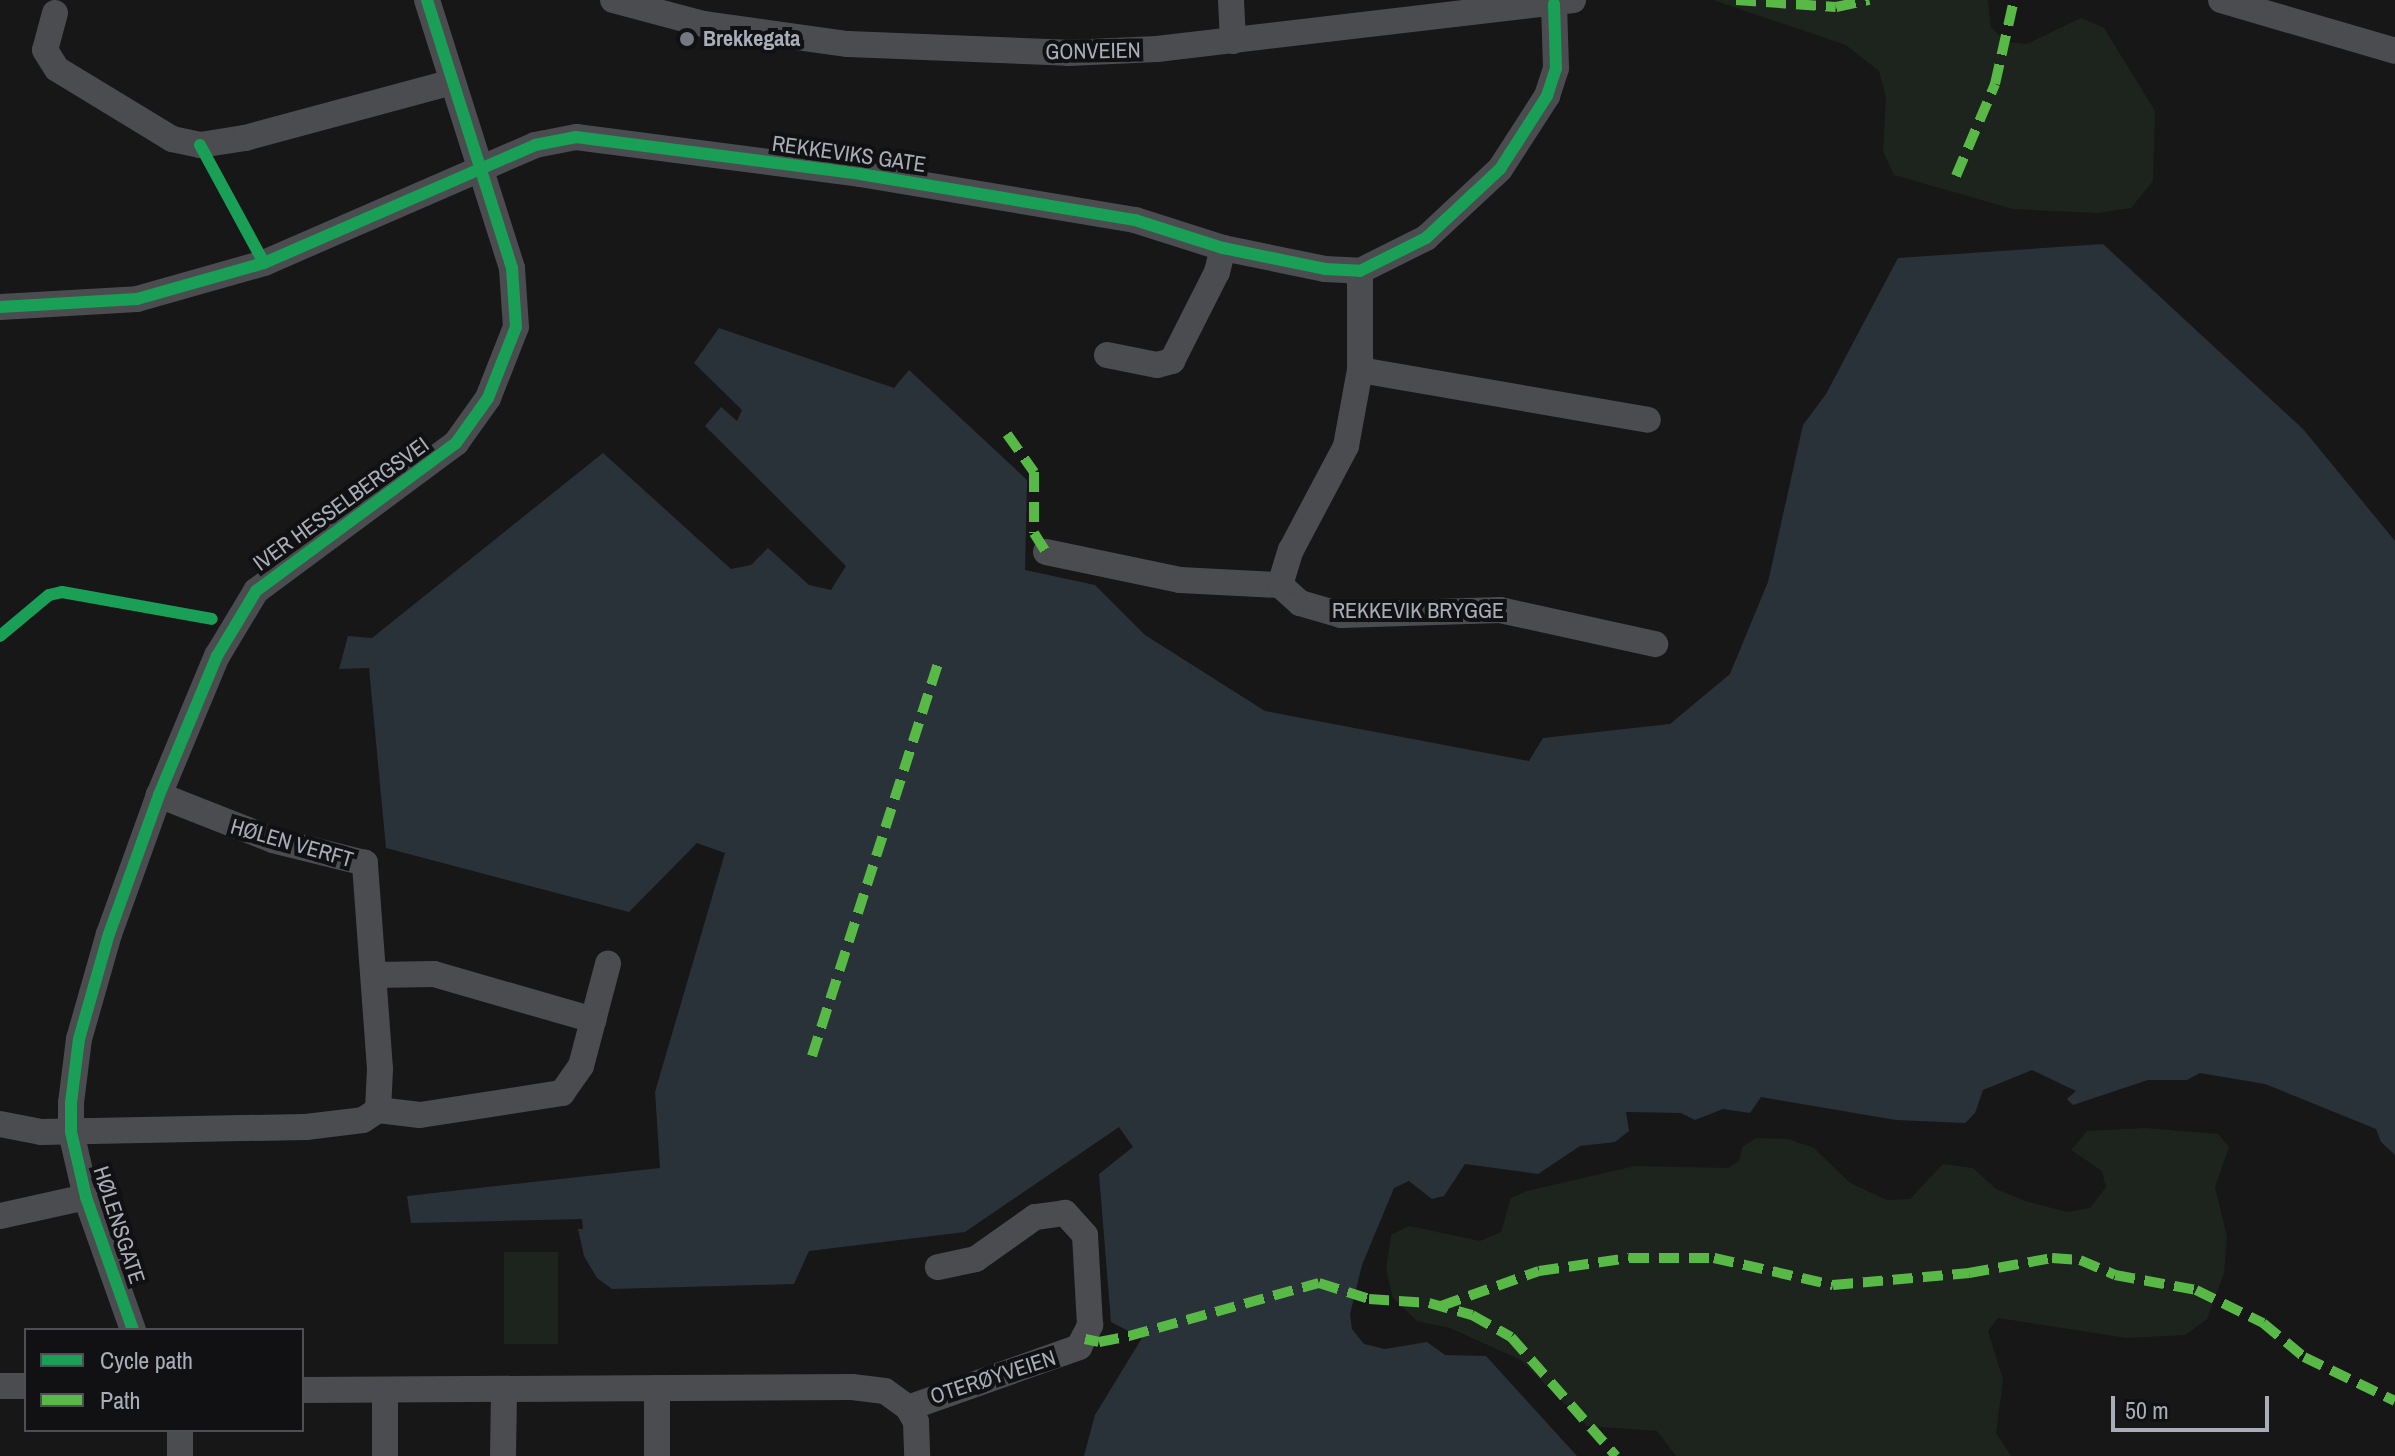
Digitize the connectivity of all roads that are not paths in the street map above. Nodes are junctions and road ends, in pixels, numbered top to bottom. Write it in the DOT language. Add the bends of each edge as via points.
graph roads {
  1 [pos="427,0"];
  2 [pos="447,0"];
  3 [pos="613,0"];
  4 [pos="1231,0"];
  5 [pos="2221,0"];
  6 [pos="1564,2"];
  7 [pos="55,13"];
  8 [pos="436,29"];
  9 [pos="1233,41"];
  10 [pos="2395,51"];
  11 [pos="452,82"];
  12 [pos="480,168"];
  13 [pos="1223,248"];
  14 [pos="1360,271"];
  15 [pos="0,307"];
  16 [pos="1107,355"];
  17 [pos="1360,370"];
  18 [pos="1648,420"];
  19 [pos="1046,552"];
  20 [pos="1280,585"];
  21 [pos="1655,644"];
  22 [pos="159,795"];
  23 [pos="608,964"];
  24 [pos="374,975"];
  25 [pos="593,1020"];
  26 [pos="378,1110"];
  27 [pos="0,1124"];
  28 [pos="71,1132"];
  29 [pos="86,1197"];
  30 [pos="0,1216"];
  31 [pos="938,1267"];
  32 [pos="132,1328"];
  33 [pos="0,1386"];
  34 [pos="24,1386"];
  35 [pos="657,1388"];
  36 [pos="504,1389"];
  37 [pos="304,1390"];
  38 [pos="385,1391"];
  39 [pos="908,1408"];
  40 [pos="180,1432"];
  41 [pos="180,1456"];
  42 [pos="385,1456"];
  43 [pos="503,1456"];
  44 [pos="657,1456"];
  45 [pos="917,1456"];
  1 -- 8 [label="street, IVER HESSELBERGSVEI"];
  2 -- 8 [label="street"];
  3 -- 9 [label="street, GONVEIEN" via="703,24 848,44 1068,53"];
  4 -- 9 [label="street"];
  5 -- 10 [label="street"];
  6 -- 9 [label="street, GONVEIEN"];
  6 -- 14 [label="street" via="1547,96 1500,169 1426,238"];
  7 -- 11 [label="street" via="45,50 48,60 172,139 200,145 245,138"];
  8 -- 11 [label="street, IVER HESSELBERGSVEI"];
  11 -- 12 [label="street, IVER HESSELBERGSVEI"];
  12 -- 13 [label="street, REKKEVIKS GATE" via="535,145 599,138 1135,220"];
  12 -- 15 [label="street, REKKEVIKS GATE" via="264,263 137,299"];
  12 -- 22 [label="street, IVER HESSELBERGSVEI" via="512,268 517,306 507,359 488,398 456,443 256,591 217,656"];
  13 -- 14 [label="street, REKKEVIKS GATE"];
  13 -- 16 [label="street" via="1217,272 1172,361 1157,365"];
  14 -- 17 [label="street"];
  17 -- 18 [label="street"];
  17 -- 20 [label="street" via="1346,446 1291,550"];
  19 -- 20 [label="street" via="1180,580"];
  20 -- 21 [label="street, REKKEVIK BRYGGE" via="1300,603 1341,615 1500,610"];
  22 -- 24 [label="street, HØLEN VERFT" via="281,843 365,863"];
  22 -- 28 [label="street, IVER HESSELBERGSVEI" via="109,934 79,1039"];
  23 -- 25 [label="street"];
  24 -- 25 [label="street" via="434,974"];
  24 -- 26 [label="street, HØLEN VERFT"];
  25 -- 26 [label="street" via="573,1082 547,1099 420,1115"];
  26 -- 28 [label="street" via="340,1125"];
  27 -- 28 [label="street"];
  28 -- 29 [label="street, HØLENSGATE"];
  29 -- 30 [label="street"];
  29 -- 32 [label="street, HØLENSGATE"];
  31 -- 39 [label="street, OTERØYVEIEN" via="976,1259 1035,1217 1065,1213 1085,1235 1090,1325 1079,1347"];
  33 -- 34 [label="street"];
  35 -- 36 [label="street, OTERØYVEIEN"];
  35 -- 39 [label="street, OTERØYVEIEN" via="852,1387 885,1391"];
  35 -- 44 [label="street"];
  36 -- 38 [label="street, OTERØYVEIEN"];
  36 -- 43 [label="street"];
  37 -- 38 [label="street, OTERØYVEIEN"];
  38 -- 42 [label="street"];
  39 -- 45 [label="street, OTERØYVEIEN" via="916,1422"];
  40 -- 41 [label="street"];
}
